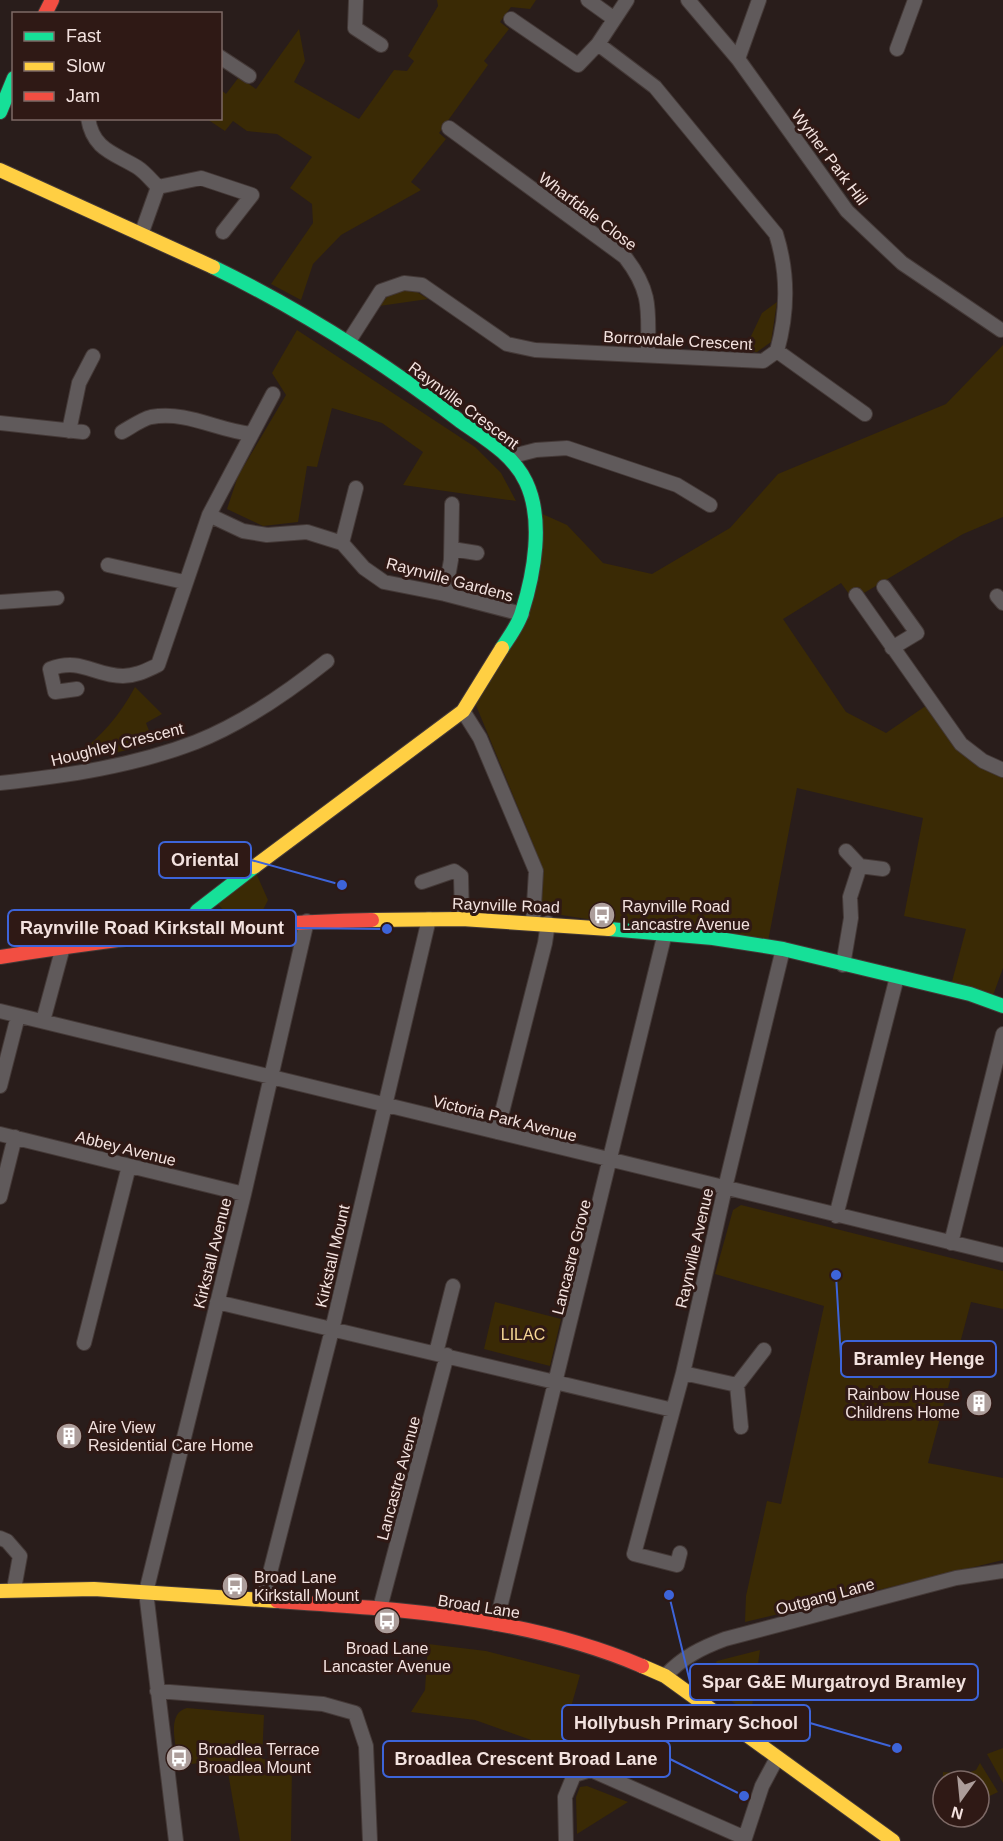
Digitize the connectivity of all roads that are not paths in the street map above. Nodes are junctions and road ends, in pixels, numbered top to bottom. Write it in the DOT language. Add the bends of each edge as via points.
graph roads {
  1 [pos="356,0"];
  2 [pos="588,0"];
  3 [pos="627,0"];
  4 [pos="688,0"];
  5 [pos="759,0"];
  6 [pos="915,0"];
  7 [pos="613,18"];
  8 [pos="511,19"];
  9 [pos="598,44"];
  10 [pos="381,45"];
  11 [pos="897,50"];
  12 [pos="222,58"];
  13 [pos="738,59"];
  14 [pos="249,76"];
  15 [pos="12,83"];
  16 [pos="0,112"];
  17 [pos="89,120"];
  18 [pos="449,128"];
  19 [pos="0,171"];
  20 [pos="158,188"];
  21 [pos="142,232"];
  22 [pos="223,232"];
  23 [pos="1001,330"];
  24 [pos="349,341"];
  25 [pos="777,351"];
  26 [pos="648,355"];
  27 [pos="93,356"];
  28 [pos="273,394"];
  29 [pos="865,414"];
  30 [pos="0,423"];
  31 [pos="122,432"];
  32 [pos="252,434"];
  33 [pos="509,457"];
  34 [pos="356,488"];
  35 [pos="452,504"];
  36 [pos="710,505"];
  37 [pos="209,515"];
  38 [pos="342,543"];
  39 [pos="452,549"];
  40 [pos="477,553"];
  41 [pos="108,565"];
  42 [pos="184,582"];
  43 [pos="884,587"];
  44 [pos="445,594"];
  45 [pos="856,595"];
  46 [pos="57,598"];
  47 [pos="0,602"];
  48 [pos="522,614"];
  49 [pos="892,648"];
  50 [pos="327,661"];
  51 [pos="77,689"];
  52 [pos="464,711"];
  53 [pos="1003,770"];
  54 [pos="0,783"];
  55 [pos="846,851"];
  56 [pos="860,866"];
  57 [pos="883,869"];
  58 [pos="422,882"];
  59 [pos="429,919"];
  60 [pos="462,919"];
  61 [pos="307,921"];
  62 [pos="533,922"];
  63 [pos="548,923"];
  64 [pos="195,932"];
  65 [pos="665,933"];
  66 [pos="63,947"];
  67 [pos="783,950"];
  68 [pos="0,957"];
  69 [pos="843,965"];
  70 [pos="897,977"];
  71 [pos="1003,1006"];
  72 [pos="0,1011"];
  73 [pos="18,1016"];
  74 [pos="43,1021"];
  75 [pos="1003,1034"];
  76 [pos="270,1078"];
  77 [pos="0,1086"];
  78 [pos="384,1105"];
  79 [pos="497,1132"];
  80 [pos="0,1134"];
  81 [pos="15,1137"];
  82 [pos="611,1161"];
  83 [pos="129,1166"];
  84 [pos="724,1188"];
  85 [pos="244,1194"];
  86 [pos="0,1197"];
  87 [pos="836,1216"];
  88 [pos="951,1243"];
  89 [pos="1003,1255"];
  90 [pos="453,1286"];
  91 [pos="217,1302"];
  92 [pos="332,1330"];
  93 [pos="84,1343"];
  94 [pos="764,1350"];
  95 [pos="441,1354"];
  96 [pos="683,1373"];
  97 [pos="557,1381"];
  98 [pos="737,1385"];
  99 [pos="672,1410"];
  100 [pos="741,1427"];
  101 [pos="0,1538"];
  102 [pos="680,1553"];
  103 [pos="1003,1571"];
  104 [pos="7,1590"];
  105 [pos="146,1592"];
  106 [pos="263,1600"];
  107 [pos="380,1608"];
  108 [pos="496,1624"];
  109 [pos="665,1676"];
  110 [pos="157,1691"];
  111 [pos="777,1758"];
  112 [pos="744,1839"];
  113 [pos="176,1841"];
  114 [pos="370,1841"];
  115 [pos="566,1841"];
  116 [pos="893,1841"];
  1 -- 10 [label="street" via="355,28"];
  2 -- 7 [label="street"];
  3 -- 7 [label="street"];
  4 -- 13 [label="street, Wyther Park Hill"];
  5 -- 13 [label="street"];
  6 -- 11 [label="street"];
  7 -- 9 [label="street"];
  8 -- 9 [label="street" via="578,65"];
  9 -- 25 [label="street" via="655,87 776,234 785,263"];
  12 -- 14 [label="street"];
  13 -- 23 [label="street, Wyther Park Hill" via="847,211 902,263"];
  15 -- 16 [label="street"];
  17 -- 20 [label="street" via="98,143 113,156 139,168"];
  18 -- 26 [label="street, Wharfdale Close" via="625,257 641,277 648,302"];
  19 -- 21 [label="street, Raynville Crescent"];
  20 -- 21 [label="street"];
  20 -- 22 [label="street" via="201,178 252,195"];
  21 -- 24 [label="street, Raynville Crescent" via="276,299"];
  24 -- 26 [label="street, Borrowdale Crescent" via="381,291 404,283 422,285 507,344 535,350"];
  24 -- 33 [label="street, Raynville Crescent"];
  25 -- 26 [label="street, Borrowdale Crescent" via="763,361"];
  25 -- 29 [label="street"];
  27 -- 30 [label="street" via="78,383 76,431"];
  28 -- 32 [label="street"];
  31 -- 32 [label="street" via="149,417 189,416 231,432"];
  32 -- 37 [label="street"];
  33 -- 36 [label="street" via="567,448 677,485"];
  33 -- 48 [label="street, Raynville Crescent" via="526,482 533,506 535,554"];
  34 -- 38 [label="street"];
  35 -- 39 [label="street"];
  37 -- 38 [label="street" via="243,531 267,535 307,532"];
  37 -- 42 [label="street"];
  38 -- 44 [label="street, Raynville Gardens" via="364,568 384,582"];
  39 -- 40 [label="street"];
  39 -- 44 [label="street"];
  41 -- 42 [label="street"];
  42 -- 51 [label="street" via="158,664 122,676 66,663 50,669 55,693"];
  43 -- 49 [label="street" via="917,633"];
  44 -- 48 [label="street, Raynville Gardens"];
  45 -- 49 [label="street"];
  46 -- 47 [label="street"];
  48 -- 52 [label="street, Raynville Crescent"];
  49 -- 53 [label="street" via="961,744"];
  50 -- 54 [label="street, Houghley Crescent" via="268,704 196,742 62,776"];
  52 -- 62 [label="street" via="480,738 536,871"];
  52 -- 64 [label="street, Raynville Crescent" via="206,902 197,911"];
  55 -- 56 [label="street"];
  56 -- 57 [label="street"];
  56 -- 69 [label="street" via="850,897 851,918"];
  58 -- 60 [label="street" via="444,872 454,871 461,876"];
  59 -- 60 [label="street, Raynville Road"];
  59 -- 61 [label="street, Raynville Road"];
  59 -- 78 [label="street, Kirkstall Mount"];
  60 -- 62 [label="street, Raynville Road"];
  61 -- 64 [label="street, Raynville Road"];
  61 -- 76 [label="street, Kirkstall Avenue"];
  62 -- 63 [label="street, Raynville Road"];
  63 -- 65 [label="street, Raynville Road"];
  63 -- 79 [label="street"];
  64 -- 66 [label="street, Raynville Road"];
  65 -- 67 [label="street, Raynville Road"];
  65 -- 82 [label="street, Lancastre Grove"];
  66 -- 68 [label="street, Raynville Road"];
  66 -- 74 [label="street"];
  67 -- 69 [label="street, Raynville Road"];
  67 -- 84 [label="street, Raynville Avenue"];
  69 -- 70 [label="street, Raynville Road"];
  70 -- 71 [label="street, Raynville Road"];
  70 -- 87 [label="street"];
  72 -- 73 [label="street, Victoria Park Avenue"];
  73 -- 74 [label="street, Victoria Park Avenue"];
  73 -- 77 [label="street"];
  74 -- 76 [label="street, Victoria Park Avenue"];
  75 -- 88 [label="street"];
  76 -- 78 [label="street, Victoria Park Avenue"];
  76 -- 85 [label="street, Kirkstall Avenue"];
  78 -- 79 [label="street, Victoria Park Avenue"];
  78 -- 92 [label="street, Kirkstall Mount"];
  79 -- 82 [label="street, Victoria Park Avenue"];
  80 -- 81 [label="street, Abbey Avenue"];
  81 -- 83 [label="street, Abbey Avenue"];
  81 -- 86 [label="street"];
  82 -- 84 [label="street, Victoria Park Avenue"];
  82 -- 97 [label="street, Lancastre Grove"];
  83 -- 85 [label="street, Abbey Avenue"];
  83 -- 93 [label="street"];
  84 -- 87 [label="street, Victoria Park Avenue"];
  84 -- 96 [label="street, Raynville Avenue"];
  85 -- 91 [label="street, Kirkstall Avenue"];
  87 -- 88 [label="street, Victoria Park Avenue"];
  88 -- 89 [label="street, Victoria Park Avenue"];
  90 -- 95 [label="street, Lancastre Avenue"];
  91 -- 92 [label="street"];
  91 -- 105 [label="street, Kirkstall Avenue"];
  92 -- 95 [label="street"];
  92 -- 106 [label="street, Kirkstall Mount"];
  94 -- 98 [label="street"];
  95 -- 97 [label="street"];
  95 -- 107 [label="street, Lancastre Avenue"];
  96 -- 98 [label="street"];
  96 -- 99 [label="street, Raynville Avenue"];
  97 -- 99 [label="street"];
  97 -- 108 [label="street, Lancastre Grove"];
  98 -- 100 [label="street"];
  99 -- 102 [label="street, Raynville Avenue" via="634,1554 677,1565"];
  101 -- 104 [label="street" via="20,1556"];
  103 -- 109 [label="street, Outgang Lane" via="956,1578 725,1639 700,1648"];
  104 -- 105 [label="street, Broad Lane"];
  105 -- 106 [label="street, Broad Lane"];
  105 -- 110 [label="street"];
  106 -- 107 [label="street, Broad Lane"];
  107 -- 108 [label="street, Broad Lane"];
  108 -- 109 [label="street, Broad Lane" via="611,1653"];
  109 -- 111 [label="street, Broad Lane"];
  110 -- 113 [label="street"];
  110 -- 114 [label="street" via="322,1704 355,1713 366,1746"];
  111 -- 112 [label="street" via="762,1786"];
  111 -- 116 [label="street, Broad Lane"];
  112 -- 115 [label="street" via="591,1770 574,1775 565,1797"];
}
